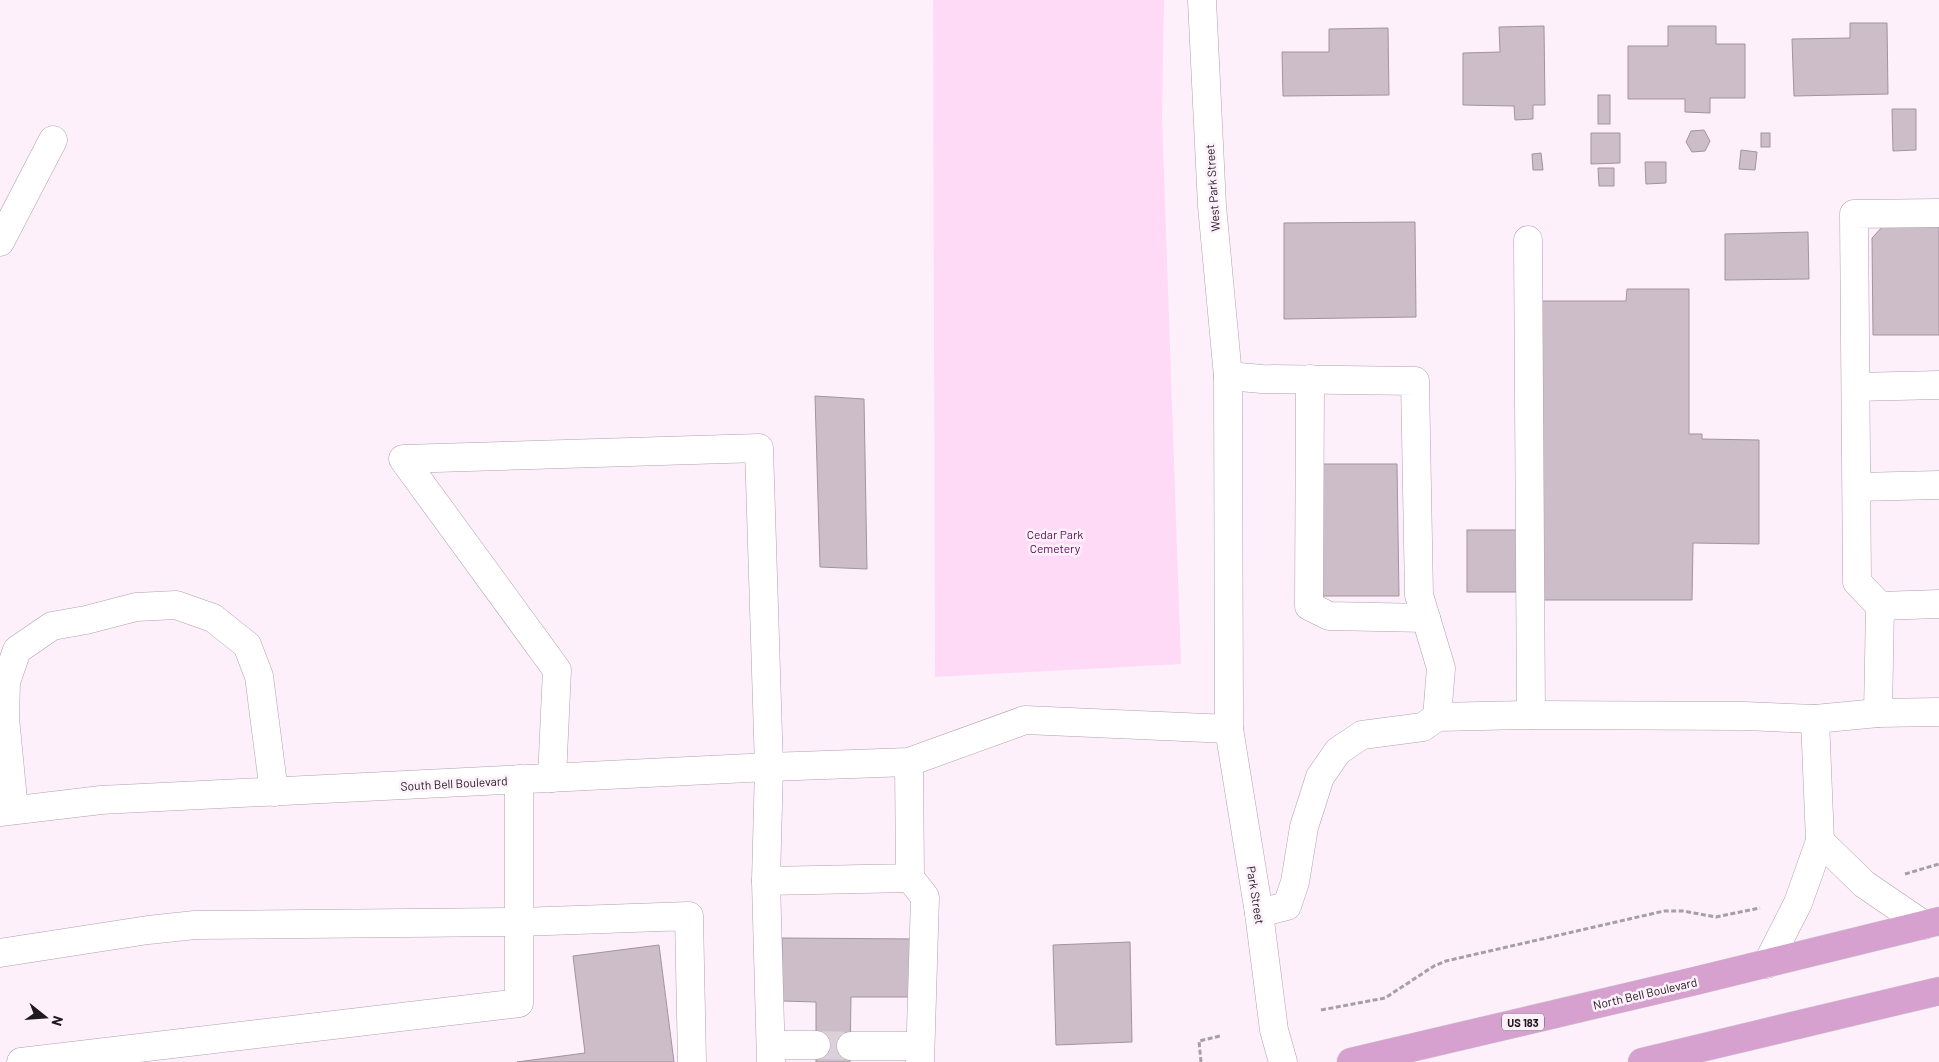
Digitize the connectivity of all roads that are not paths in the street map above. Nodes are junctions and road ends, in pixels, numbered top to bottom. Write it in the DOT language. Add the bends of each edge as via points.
graph roads {
  1 [pos="1202,0"];
  2 [pos="53,140"];
  3 [pos="1939,213"];
  4 [pos="1528,240"];
  5 [pos="0,242"];
  6 [pos="1228,376"];
  7 [pos="1310,379"];
  8 [pos="1939,385"];
  9 [pos="1856,387"];
  10 [pos="1939,485"];
  11 [pos="1858,488"];
  12 [pos="1939,604"];
  13 [pos="1880,606"];
  14 [pos="1426,618"];
  15 [pos="1939,712"];
  16 [pos="1878,713"];
  17 [pos="1531,715"];
  18 [pos="1438,717"];
  19 [pos="1815,719"];
  20 [pos="1229,729"];
  21 [pos="909,762"];
  22 [pos="769,767"];
  23 [pos="552,778"];
  24 [pos="519,779"];
  25 [pos="274,792"];
  26 [pos="7,811"];
  27 [pos="1820,841"];
  28 [pos="910,878"];
  29 [pos="766,881"];
  30 [pos="1259,913"];
  31 [pos="520,922"];
  32 [pos="1932,923"];
  33 [pos="0,953"];
  34 [pos="1767,964"];
  35 [pos="1939,991"];
  36 [pos="816,1045"];
  37 [pos="851,1046"];
  38 [pos="771,1053"];
  39 [pos="920,1054"];
  40 [pos="21,1062"];
  41 [pos="692,1062"];
  42 [pos="1283,1062"];
  43 [pos="1351,1062"];
  44 [pos="1642,1062"];
  1 -- 6 [label="street, West Park Street" via="1212,206"];
  2 -- 5 [label="street"];
  3 -- 9 [label="street" via="1854,214"];
  4 -- 17 [label="street"];
  6 -- 7 [label="street"];
  6 -- 20 [label="street, West Park Street"];
  7 -- 14 [label="street" via="1415,380 1419,595"];
  7 -- 14 [label="street" via="1309,606 1329,616"];
  8 -- 9 [label="street"];
  9 -- 11 [label="street"];
  10 -- 11 [label="street"];
  11 -- 13 [label="street" via="1857,582"];
  12 -- 13 [label="street"];
  13 -- 16 [label="street"];
  14 -- 18 [label="street" via="1441,668"];
  15 -- 16 [label="street"];
  16 -- 19 [label="street"];
  17 -- 18 [label="street"];
  17 -- 19 [label="street"];
  18 -- 30 [label="street" via="1422,727 1362,735 1338,751 1320,777 1304,827 1295,882 1287,906"];
  19 -- 27 [label="street"];
  20 -- 21 [label="street, South Bell Boulevard" via="1026,720"];
  20 -- 30 [label="street, Park Street"];
  21 -- 22 [label="street, South Bell Boulevard"];
  21 -- 28 [label="street"];
  22 -- 23 [label="street, South Bell Boulevard"];
  22 -- 23 [label="street" via="759,448 403,459 557,670"];
  22 -- 29 [label="street"];
  23 -- 24 [label="street, South Bell Boulevard"];
  24 -- 25 [label="street, South Bell Boulevard"];
  24 -- 31 [label="street"];
  25 -- 26 [label="street, South Bell Boulevard" via="101,800"];
  25 -- 26 [label="street" via="259,676 246,645 213,618 176,605 136,607 52,626 17,650 6,682"];
  27 -- 32 [label="street" via="1864,884"];
  27 -- 34 [label="street" via="1798,903"];
  28 -- 29 [label="street"];
  28 -- 39 [label="street" via="925,897"];
  29 -- 38 [label="street"];
  30 -- 42 [label="street, Park Street" via="1274,1030"];
  31 -- 33 [label="street" via="196,925"];
  31 -- 40 [label="street" via="519,1003"];
  31 -- 41 [label="street" via="689,916"];
  32 -- 34 [label="main road, North Bell Boulevard / US 183"];
  34 -- 43 [label="main road, North Bell Boulevard / US 183"];
  35 -- 44 [label="main road"];
  36 -- 38 [label="street"];
  37 -- 39 [label="street"];
}
